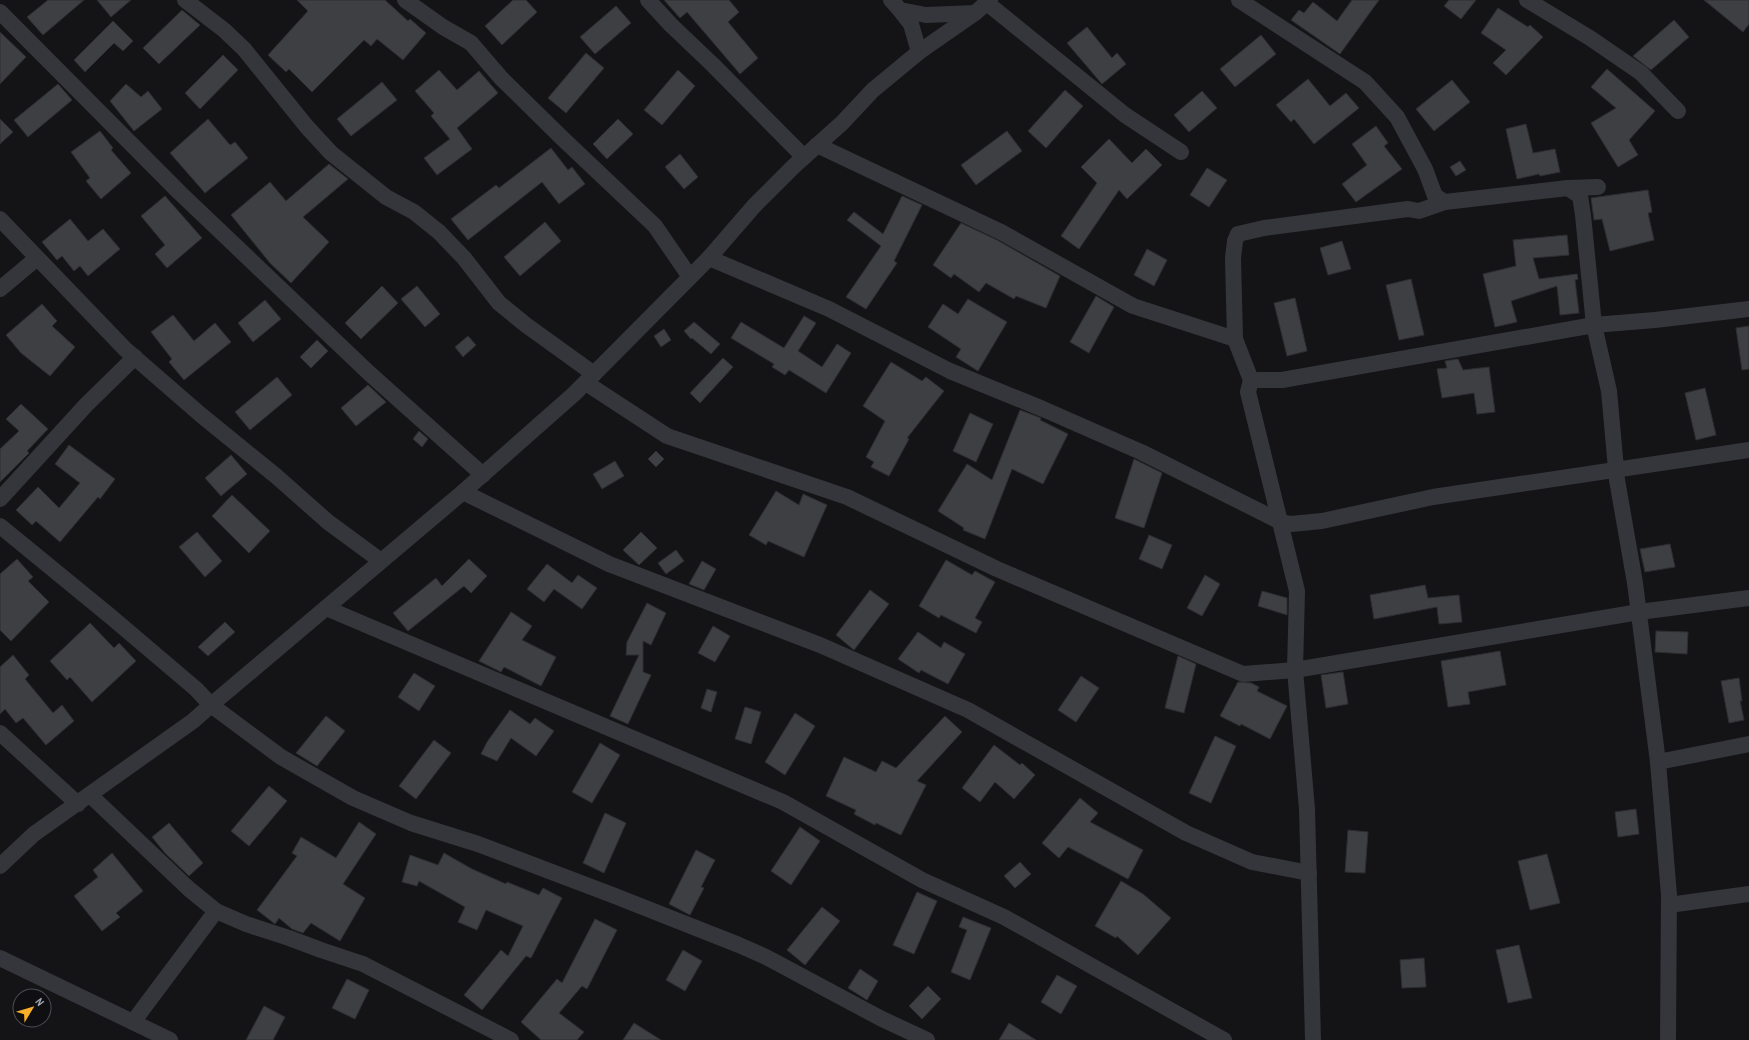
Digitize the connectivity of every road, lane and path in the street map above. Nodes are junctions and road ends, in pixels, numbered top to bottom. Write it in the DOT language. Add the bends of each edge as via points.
graph roads {
  1 [pos="185,0"];
  2 [pos="405,0"];
  3 [pos="648,0"];
  4 [pos="1239,0"];
  5 [pos="1527,0"];
  6 [pos="989,1"];
  7 [pos="896,5"];
  8 [pos="0,12"];
  9 [pos="975,13"];
  10 [pos="919,52"];
  11 [pos="1678,111"];
  12 [pos="817,145"];
  13 [pos="1181,152"];
  14 [pos="804,157"];
  15 [pos="1598,187"];
  16 [pos="1568,188"];
  17 [pos="1445,202"];
  18 [pos="0,219"];
  19 [pos="37,258"];
  20 [pos="709,258"];
  21 [pos="690,277"];
  22 [pos="0,289"];
  23 [pos="1749,309"];
  24 [pos="1594,325"];
  25 [pos="1235,339"];
  26 [pos="135,357"];
  27 [pos="590,378"];
  28 [pos="1251,380"];
  29 [pos="1749,450"];
  30 [pos="1616,469"];
  31 [pos="483,475"];
  32 [pos="463,492"];
  33 [pos="0,500"];
  34 [pos="1281,522"];
  35 [pos="0,526"];
  36 [pos="381,561"];
  37 [pos="1749,598"];
  38 [pos="326,608"];
  39 [pos="1639,612"];
  40 [pos="1295,670"];
  41 [pos="211,705"];
  42 [pos="0,733"];
  43 [pos="1749,744"];
  44 [pos="1658,762"];
  45 [pos="84,800"];
  46 [pos="0,866"];
  47 [pos="1309,873"];
  48 [pos="1749,894"];
  49 [pos="1669,905"];
  50 [pos="216,911"];
  51 [pos="0,958"];
  52 [pos="133,1022"];
  53 [pos="170,1040"];
  54 [pos="511,1040"];
  55 [pos="927,1040"];
  56 [pos="1224,1040"];
  57 [pos="1313,1040"];
  58 [pos="1668,1040"];
  1 -- 27 [label="street" via="224,30 244,50 331,153 386,197 414,212 439,232 464,258 499,303"];
  2 -- 21 [label="street" via="471,43 501,78 544,121 655,226"];
  3 -- 14 [label="street" via="671,26"];
  4 -- 17 [label="street" via="1365,82 1397,117 1425,169 1435,196"];
  5 -- 11 [label="street" via="1641,73"];
  6 -- 9 [label="street"];
  6 -- 13 [label="street" via="1125,115"];
  7 -- 9 [label="street" via="926,15"];
  7 -- 10 [label="street" via="912,24"];
  8 -- 31 [label="street" via="180,193 368,373"];
  9 -- 10 [label="street"];
  10 -- 12 [label="street" via="873,90"];
  12 -- 14 [label="street"];
  12 -- 25 [label="street" via="1001,232 1133,306"];
  14 -- 20 [label="street" via="754,206"];
  15 -- 16 [label="street"];
  16 -- 17 [label="street"];
  16 -- 24 [label="street" via="1580,196"];
  17 -- 25 [label="street" via="1419,211 1408,209 1264,228 1238,234 1233,258"];
  18 -- 19 [label="street"];
  19 -- 22 [label="street"];
  19 -- 26 [label="street"];
  20 -- 21 [label="street"];
  20 -- 34 [label="street" via="829,310 950,371 1141,452"];
  21 -- 27 [label="street"];
  23 -- 24 [label="street"];
  24 -- 28 [label="street" via="1282,380"];
  24 -- 30 [label="street" via="1609,391"];
  25 -- 28 [label="street"];
  26 -- 33 [label="street" via="86,405"];
  26 -- 36 [label="street" via="328,522"];
  27 -- 31 [label="street"];
  27 -- 40 [label="street" via="667,436 847,497 997,569 1243,674"];
  28 -- 34 [label="street" via="1248,392"];
  29 -- 30 [label="street"];
  30 -- 34 [label="street" via="1433,497 1322,521 1291,524"];
  30 -- 39 [label="street"];
  31 -- 32 [label="street"];
  32 -- 36 [label="street"];
  32 -- 47 [label="street" via="609,564 820,645 968,710 1186,833 1252,862"];
  34 -- 40 [label="street" via="1297,591"];
  35 -- 41 [label="street" via="110,616 196,689"];
  36 -- 38 [label="street"];
  37 -- 39 [label="street"];
  38 -- 41 [label="street"];
  38 -- 56 [label="street" via="783,802 922,880 1004,917"];
  39 -- 40 [label="street"];
  39 -- 44 [label="street"];
  40 -- 47 [label="street" via="1307,809"];
  41 -- 45 [label="street" via="193,721"];
  41 -- 55 [label="street" via="281,757 353,798 412,823 478,844 739,945"];
  42 -- 45 [label="street"];
  43 -- 44 [label="street"];
  44 -- 49 [label="street"];
  45 -- 46 [label="street" via="34,834"];
  45 -- 50 [label="street"];
  47 -- 57 [label="street"];
  48 -- 49 [label="street"];
  49 -- 58 [label="street"];
  50 -- 52 [label="street"];
  50 -- 54 [label="street" via="246,924 363,964"];
  51 -- 52 [label="street"];
  52 -- 53 [label="street"];
}
